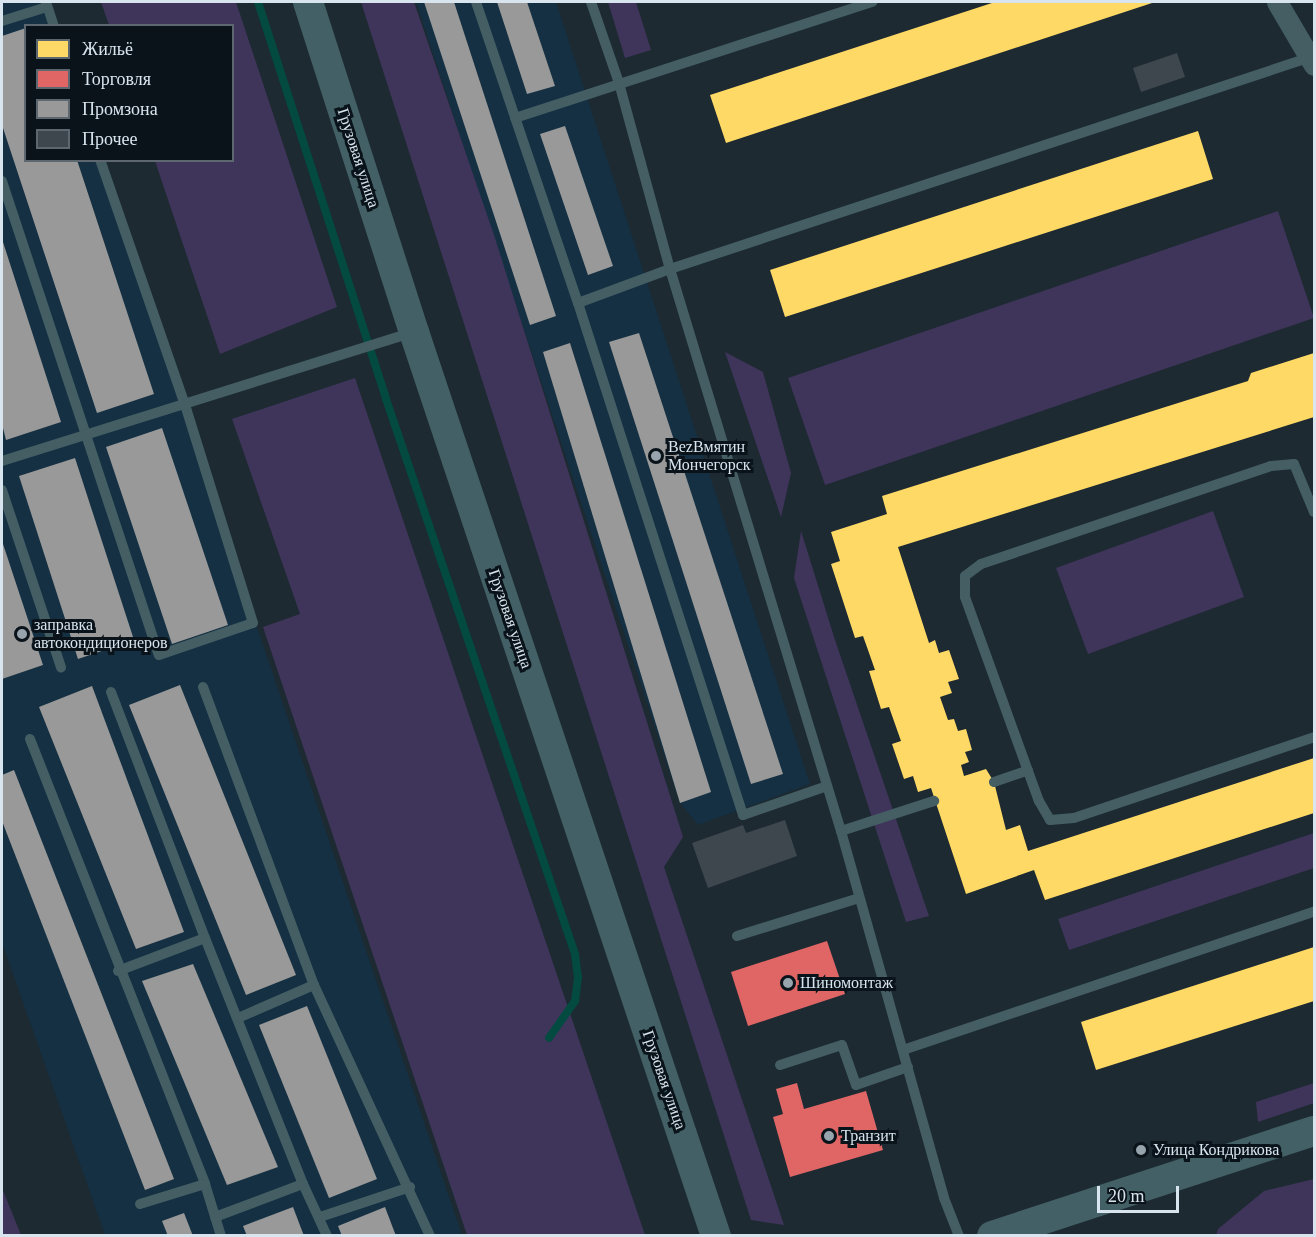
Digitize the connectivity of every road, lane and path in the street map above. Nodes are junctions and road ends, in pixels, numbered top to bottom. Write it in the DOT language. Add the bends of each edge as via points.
graph roads {
  1 [pos="308,2"];
  2 [pos="476,2"];
  3 [pos="591,2"];
  4 [pos="873,2"];
  5 [pos="1277,2"];
  6 [pos="46,4"];
  7 [pos="2,21"];
  8 [pos="53,24"];
  9 [pos="1313,61"];
  10 [pos="619,83"];
  11 [pos="515,118"];
  12 [pos="101,162"];
  13 [pos="2,181"];
  14 [pos="670,269"];
  15 [pos="578,303"];
  16 [pos="414,332"];
  17 [pos="184,402"];
  18 [pos="85,432"];
  19 [pos="2,461"];
  20 [pos="2,490"];
  21 [pos="1314,512"];
  22 [pos="61,667"];
  23 [pos="203,687"];
  24 [pos="111,692"];
  25 [pos="1314,737"];
  26 [pos="30,739"];
  27 [pos="1028,770"];
  28 [pos="994,782"];
  29 [pos="827,786"];
  30 [pos="934,801"];
  31 [pos="841,831"];
  32 [pos="859,898"];
  33 [pos="1314,912"];
  34 [pos="737,936"];
  35 [pos="205,938"];
  36 [pos="118,971"];
  37 [pos="314,985"];
  38 [pos="237,1018"];
  39 [pos="903,1050"];
  40 [pos="780,1065"];
  41 [pos="908,1066"];
  42 [pos="1314,1131"];
  43 [pos="205,1184"];
  44 [pos="303,1184"];
  45 [pos="410,1187"];
  46 [pos="140,1204"];
  47 [pos="320,1216"];
  48 [pos="215,1218"];
  49 [pos="221,1236"];
  50 [pos="327,1236"];
  51 [pos="430,1236"];
  52 [pos="716,1236"];
  53 [pos="958,1236"];
  54 [pos="992,1236"];
  1 -- 16 [label="main road, Грузовая улица"];
  2 -- 11 [label="lane"];
  3 -- 10 [label="lane"];
  4 -- 10 [label="lane"];
  5 -- 9 [label="street"];
  6 -- 7 [label="lane"];
  6 -- 8 [label="lane"];
  9 -- 14 [label="lane"];
  10 -- 11 [label="lane"];
  10 -- 14 [label="lane"];
  11 -- 15 [label="lane"];
  12 -- 17 [label="lane"];
  13 -- 18 [label="lane"];
  14 -- 15 [label="lane"];
  14 -- 29 [label="lane"];
  15 -- 29 [label="lane" via="743,815"];
  16 -- 17 [label="lane"];
  16 -- 52 [label="main road, Грузовая улица"];
  17 -- 18 [label="lane"];
  17 -- 18 [label="lane" via="253,623 159,655"];
  18 -- 19 [label="lane"];
  20 -- 22 [label="lane"];
  21 -- 27 [label="lane" via="1294,464 1271,466 981,564 965,576 965,597"];
  23 -- 37 [label="lane"];
  24 -- 35 [label="lane"];
  25 -- 27 [label="lane" via="1074,818 1050,820"];
  26 -- 36 [label="lane"];
  27 -- 28 [label="lane"];
  29 -- 31 [label="lane"];
  30 -- 31 [label="lane"];
  31 -- 32 [label="lane"];
  32 -- 34 [label="lane"];
  32 -- 39 [label="lane"];
  33 -- 39 [label="lane"];
  35 -- 36 [label="lane"];
  35 -- 38 [label="lane"];
  36 -- 43 [label="lane"];
  37 -- 38 [label="lane"];
  37 -- 45 [label="lane"];
  38 -- 44 [label="lane"];
  39 -- 41 [label="lane"];
  40 -- 41 [label="lane" via="842,1045 855,1085"];
  41 -- 53 [label="lane"];
  42 -- 54 [label="main road"];
  43 -- 46 [label="lane"];
  43 -- 48 [label="lane"];
  44 -- 47 [label="lane"];
  44 -- 48 [label="lane"];
  45 -- 47 [label="lane"];
  45 -- 51 [label="lane"];
  47 -- 50 [label="lane"];
  48 -- 49 [label="lane"];
}
